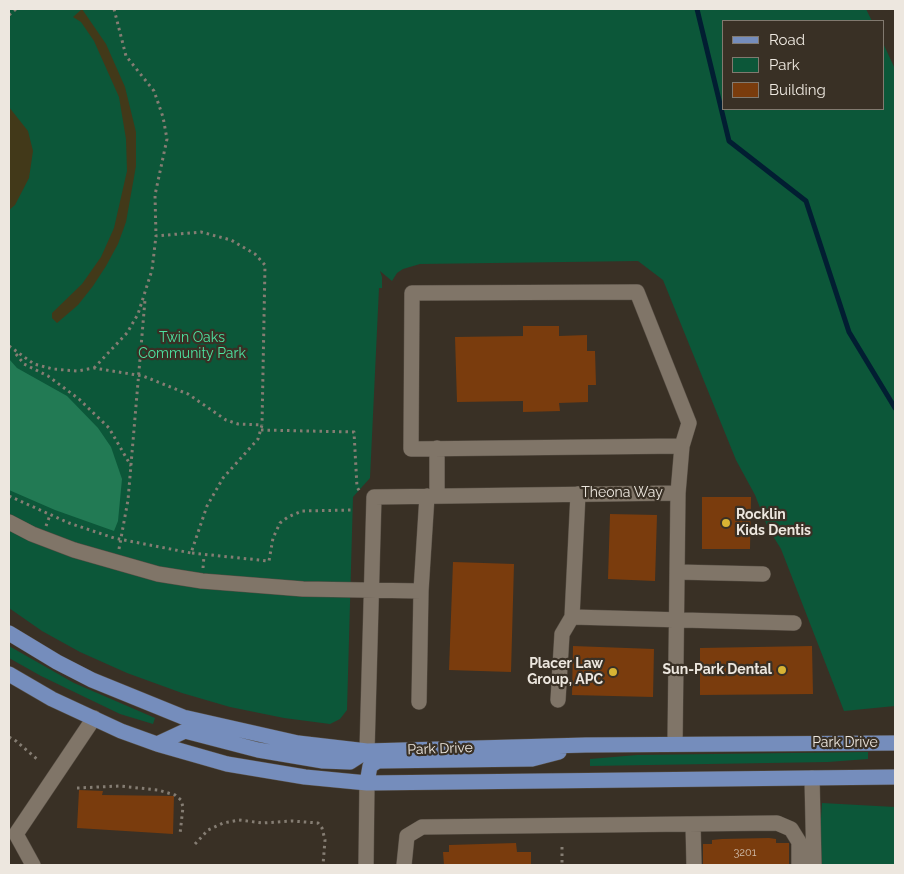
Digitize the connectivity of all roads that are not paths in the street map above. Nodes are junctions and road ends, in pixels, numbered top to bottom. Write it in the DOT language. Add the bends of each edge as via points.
graph roads {
  1 [pos="682,446"];
  2 [pos="437,448"];
  3 [pos="678,493"];
  4 [pos="578,494"];
  5 [pos="432,496"];
  6 [pos="9,522"];
  7 [pos="677,572"];
  8 [pos="763,574"];
  9 [pos="371,588"];
  10 [pos="421,591"];
  11 [pos="572,617"];
  12 [pos="676,621"];
  13 [pos="794,623"];
  14 [pos="9,633"];
  15 [pos="9,674"];
  16 [pos="558,700"];
  17 [pos="419,702"];
  18 [pos="94,718"];
  19 [pos="895,743"];
  20 [pos="157,744"];
  21 [pos="675,744"];
  22 [pos="586,745"];
  23 [pos="367,751"];
  24 [pos="895,777"];
  25 [pos="812,778"];
  26 [pos="366,782"];
  27 [pos="693,824"];
  28 [pos="12,832"];
  29 [pos="33,865"];
  30 [pos="366,865"];
  31 [pos="404,865"];
  32 [pos="694,865"];
  33 [pos="799,865"];
  34 [pos="814,865"];
  1 -- 2 [label="street"];
  1 -- 2 [label="street" via="689,423 637,292 412,293 411,448"];
  1 -- 3 [label="street"];
  2 -- 5 [label="street"];
  3 -- 4 [label="street, Theona Way"];
  3 -- 7 [label="street, Theona Way"];
  4 -- 5 [label="street, Theona Way"];
  4 -- 11 [label="street"];
  5 -- 9 [label="street, Theona Way" via="367,495"];
  5 -- 10 [label="street"];
  6 -- 9 [label="street" via="74,550 158,574 254,586"];
  7 -- 8 [label="street"];
  7 -- 12 [label="street, Theona Way"];
  9 -- 10 [label="street"];
  9 -- 23 [label="street"];
  10 -- 17 [label="street"];
  11 -- 12 [label="street"];
  11 -- 16 [label="street" via="562,634"];
  12 -- 13 [label="street"];
  12 -- 21 [label="street, Theona Way"];
  14 -- 23 [label="main road, Park Drive" via="92,680 183,717 298,743"];
  15 -- 18 [label="main road"];
  18 -- 20 [label="main road"];
  18 -- 28 [label="street"];
  19 -- 21 [label="main road, Park Drive"];
  20 -- 23 [label="main road" via="185,731 258,750 324,761 350,762"];
  20 -- 26 [label="main road" via="267,772"];
  21 -- 22 [label="main road, Park Drive"];
  22 -- 23 [label="main road, Park Drive"];
  22 -- 26 [label="main road" via="532,759 378,761 370,766"];
  24 -- 25 [label="main road"];
  25 -- 26 [label="main road"];
  25 -- 34 [label="street"];
  26 -- 30 [label="street"];
  27 -- 31 [label="street" via="422,827 407,836"];
  27 -- 32 [label="street"];
  27 -- 33 [label="street" via="784,826 791,829 799,842"];
  28 -- 29 [label="street"];
}
